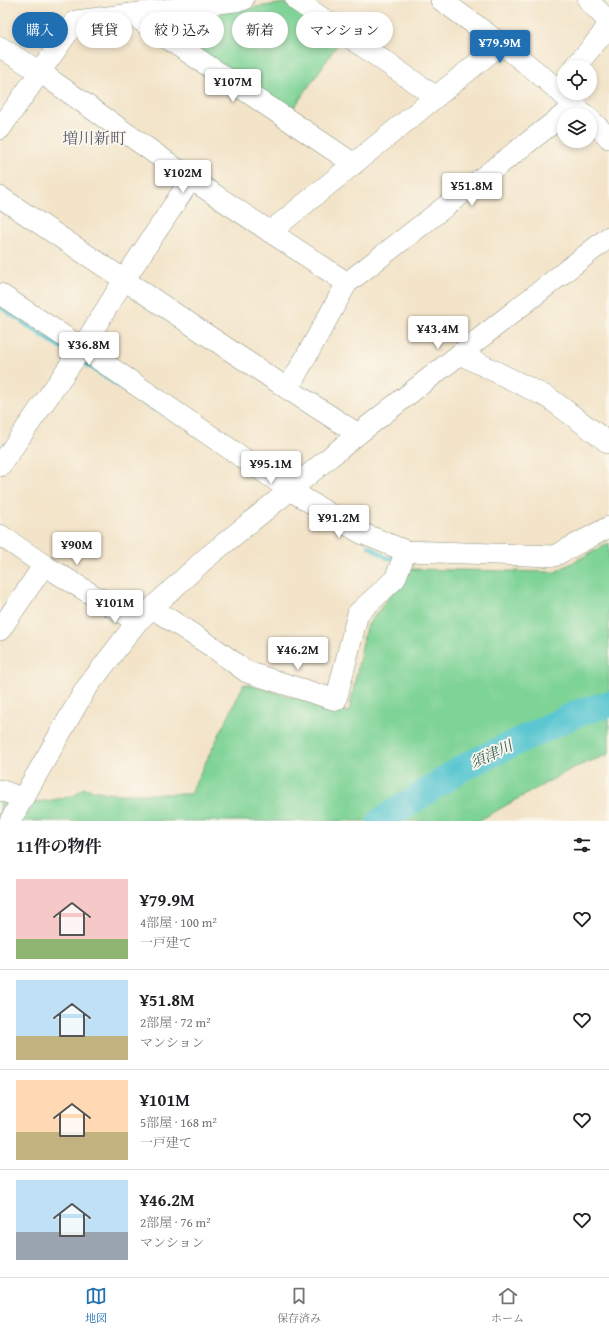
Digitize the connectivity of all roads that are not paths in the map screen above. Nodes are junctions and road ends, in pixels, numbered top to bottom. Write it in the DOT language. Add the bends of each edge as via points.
graph roads {
  1 [pos="243,0"];
  2 [pos="296,0"];
  3 [pos="441,0"];
  4 [pos="588,0"];
  5 [pos="132,14"];
  6 [pos="132,15"];
  7 [pos="76,21"];
  8 [pos="609,22"];
  9 [pos="501,44"];
  10 [pos="0,47"];
  11 [pos="581,60"];
  12 [pos="40,72"];
  13 [pos="557,81"];
  14 [pos="436,97"];
  15 [pos="574,100"];
  16 [pos="580,108"];
  17 [pos="597,126"];
  18 [pos="0,129"];
  19 [pos="557,132"];
  20 [pos="609,138"];
  21 [pos="354,164"];
  22 [pos="191,179"];
  23 [pos="0,197"];
  24 [pos="270,232"];
  25 [pos="609,238"];
  26 [pos="124,280"];
  27 [pos="347,283"];
  28 [pos="2,299"];
  29 [pos="82,348"];
  30 [pos="460,354"];
  31 [pos="288,389"];
  32 [pos="358,434"];
  33 [pos="609,444"];
  34 [pos="0,466"];
  35 [pos="290,490"];
  36 [pos="609,527"];
  37 [pos="0,535"];
  38 [pos="406,551"];
  39 [pos="44,565"];
  40 [pos="144,615"];
  41 [pos="0,630"];
  42 [pos="0,790"];
  43 [pos="16,810"];
  1 -- 5 [label="street"];
  2 -- 14 [label="street"];
  3 -- 9 [label="street"];
  4 -- 8 [label="street"];
  6 -- 21 [label="street"];
  7 -- 12 [label="street"];
  8 -- 11 [label="street"];
  9 -- 13 [label="street"];
  9 -- 14 [label="street"];
  10 -- 12 [label="street"];
  12 -- 18 [label="street"];
  12 -- 22 [label="street"];
  14 -- 21 [label="street"];
  15 -- 16 [label="street"];
  17 -- 20 [label="street"];
  19 -- 27 [label="street"];
  21 -- 24 [label="street"];
  22 -- 24 [label="street"];
  22 -- 26 [label="street"];
  23 -- 26 [label="street"];
  24 -- 27 [label="street"];
  25 -- 30 [label="street"];
  26 -- 29 [label="street"];
  26 -- 31 [label="street"];
  27 -- 31 [label="street"];
  28 -- 29 [label="street"];
  29 -- 34 [label="street"];
  29 -- 35 [label="street"];
  30 -- 32 [label="street"];
  30 -- 33 [label="street" via="549,398"];
  31 -- 32 [label="street"];
  32 -- 35 [label="street"];
  35 -- 38 [label="street" via="361,533"];
  35 -- 40 [label="street" via="204,559"];
  36 -- 38 [label="street" via="554,556"];
  37 -- 39 [label="street"];
  38 -- 40 [label="street" via="395,579 358,613 336,700 248,672 214,648"];
  39 -- 40 [label="street"];
  39 -- 41 [label="street"];
  40 -- 43 [label="street" via="85,690"];
  42 -- 43 [label="street"];
}
